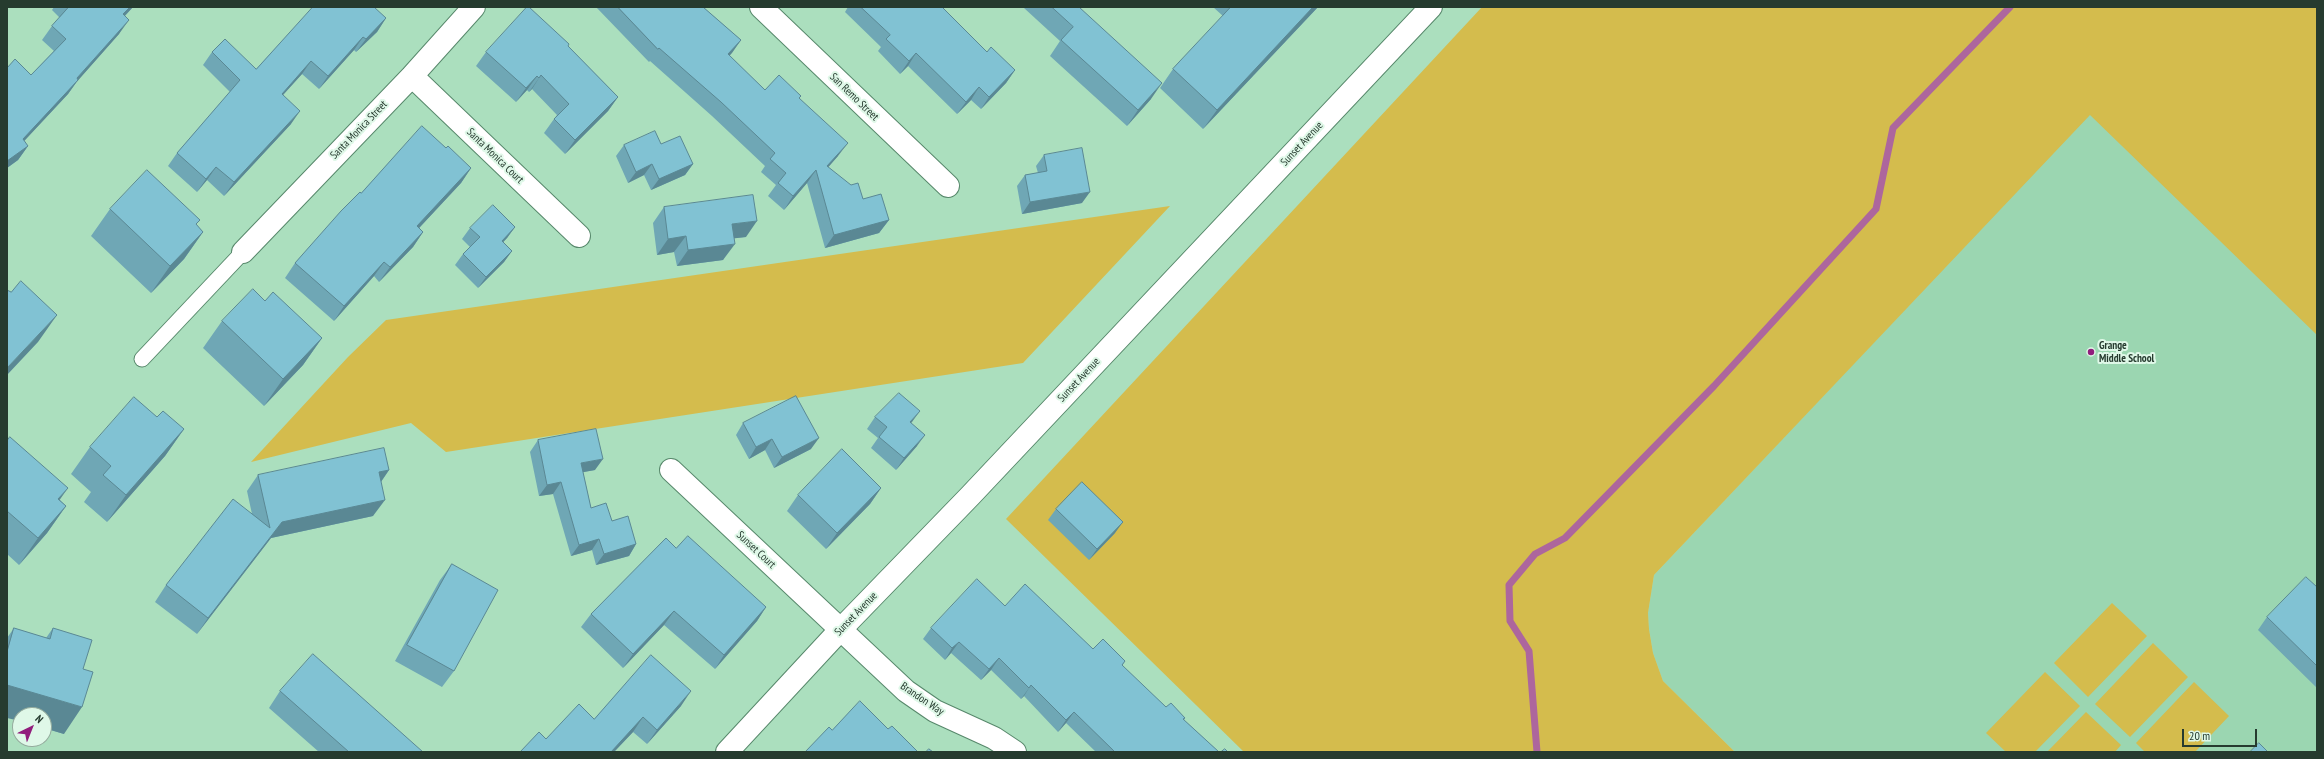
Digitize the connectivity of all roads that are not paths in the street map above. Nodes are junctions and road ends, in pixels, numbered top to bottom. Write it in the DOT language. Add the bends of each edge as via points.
graph roads {
  1 [pos="474,7"];
  2 [pos="761,7"];
  3 [pos="1431,7"];
  4 [pos="412,76"];
  5 [pos="948,186"];
  6 [pos="579,236"];
  7 [pos="243,252"];
  8 [pos="142,358"];
  9 [pos="671,470"];
  10 [pos="841,629"];
  11 [pos="727,752"];
  12 [pos="1015,752"];
  1 -- 4 [label="street, Santa Monica Street"];
  2 -- 5 [label="street, San Remo Street"];
  3 -- 10 [label="street, Sunset Avenue" via="970,496"];
  4 -- 6 [label="street, Santa Monica Court"];
  4 -- 7 [label="street, Santa Monica Street"];
  7 -- 8 [label="lane"];
  9 -- 10 [label="street, Sunset Court"];
  10 -- 11 [label="street, Sunset Avenue"];
  10 -- 12 [label="street, Brandon Way" via="906,691 935,711 994,738"];
}
